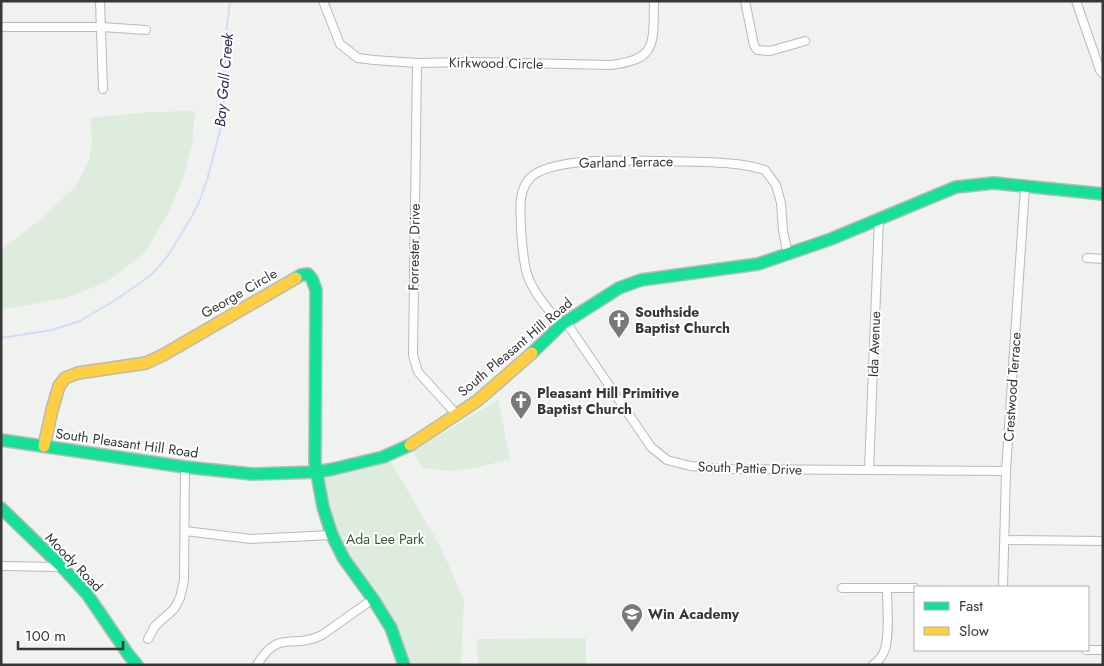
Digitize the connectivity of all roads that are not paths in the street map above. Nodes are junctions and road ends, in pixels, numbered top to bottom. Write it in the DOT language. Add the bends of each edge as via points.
graph roads {
  1 [pos="100,1"];
  2 [pos="323,1"];
  3 [pos="654,1"];
  4 [pos="745,1"];
  5 [pos="1076,1"];
  6 [pos="1,27"];
  7 [pos="102,27"];
  8 [pos="146,30"];
  9 [pos="805,41"];
  10 [pos="417,63"];
  11 [pos="1103,74"];
  12 [pos="103,89"];
  13 [pos="1025,187"];
  14 [pos="1103,194"];
  15 [pos="879,218"];
  16 [pos="788,254"];
  17 [pos="1087,258"];
  18 [pos="1103,258"];
  19 [pos="563,323"];
  20 [pos="457,415"];
  21 [pos="1,440"];
  22 [pos="44,446"];
  23 [pos="185,467"];
  24 [pos="869,470"];
  25 [pos="1006,470"];
  26 [pos="316,472"];
  27 [pos="1,508"];
  28 [pos="184,532"];
  29 [pos="332,535"];
  30 [pos="1005,540"];
  31 [pos="1103,541"];
  32 [pos="1,566"];
  33 [pos="61,567"];
  34 [pos="1003,586"];
  35 [pos="842,588"];
  36 [pos="886,588"];
  37 [pos="914,588"];
  38 [pos="373,599"];
  39 [pos="148,639"];
  40 [pos="1089,650"];
  41 [pos="1103,650"];
  42 [pos="137,665"];
  43 [pos="256,665"];
  44 [pos="404,665"];
  45 [pos="873,665"];
  1 -- 7 [label="street"];
  2 -- 10 [label="street, Kirkwood Circle" via="340,44 358,58"];
  3 -- 10 [label="street, Kirkwood Circle" via="651,45 645,54 633,61 610,65"];
  4 -- 9 [label="street" via="757,50 770,51"];
  5 -- 11 [label="street"];
  6 -- 7 [label="street"];
  7 -- 8 [label="street"];
  7 -- 12 [label="street"];
  10 -- 20 [label="street, Forrester Drive" via="413,355 418,372"];
  13 -- 14 [label="street, South Pleasant Hill Road"];
  13 -- 15 [label="street, South Pleasant Hill Road" via="994,183 956,187"];
  13 -- 25 [label="street, Crestwood Terrace"];
  15 -- 16 [label="street, South Pleasant Hill Road"];
  15 -- 24 [label="street, Ida Avenue"];
  16 -- 19 [label="street, South Pleasant Hill Road" via="758,264 641,280 619,288"];
  16 -- 19 [label="street, Garland Terrace" via="781,203 776,185 765,170 707,162 612,160 575,162 537,172 523,190 520,206 522,251 535,290"];
  17 -- 18 [label="street"];
  19 -- 20 [label="street, South Pleasant Hill Road" via="477,401"];
  19 -- 24 [label="street, South Pattie Drive" via="650,448 667,460 723,469"];
  20 -- 26 [label="street, South Pleasant Hill Road" via="406,447 383,457"];
  21 -- 22 [label="street, South Pleasant Hill Road"];
  22 -- 23 [label="street, South Pleasant Hill Road"];
  22 -- 26 [label="street, George Circle" via="59,386 65,378 78,373 146,363 163,356 301,275 308,274 316,290"];
  23 -- 26 [label="street, South Pleasant Hill Road" via="256,474"];
  23 -- 28 [label="street"];
  24 -- 25 [label="street, South Pattie Drive"];
  25 -- 30 [label="street, Crestwood Terrace"];
  26 -- 29 [label="street"];
  27 -- 33 [label="street, Moody Road"];
  28 -- 29 [label="street" via="252,539"];
  28 -- 39 [label="street" via="184,580 180,598"];
  29 -- 38 [label="street" via="348,565"];
  30 -- 31 [label="street"];
  30 -- 34 [label="street, Crestwood Terrace"];
  32 -- 33 [label="street"];
  33 -- 42 [label="street, Moody Road" via="87,594"];
  35 -- 36 [label="street"];
  36 -- 37 [label="street"];
  36 -- 45 [label="street" via="886,647"];
  38 -- 43 [label="street" via="314,639 274,644"];
  38 -- 44 [label="street" via="392,628"];
  40 -- 41 [label="street"];
}
